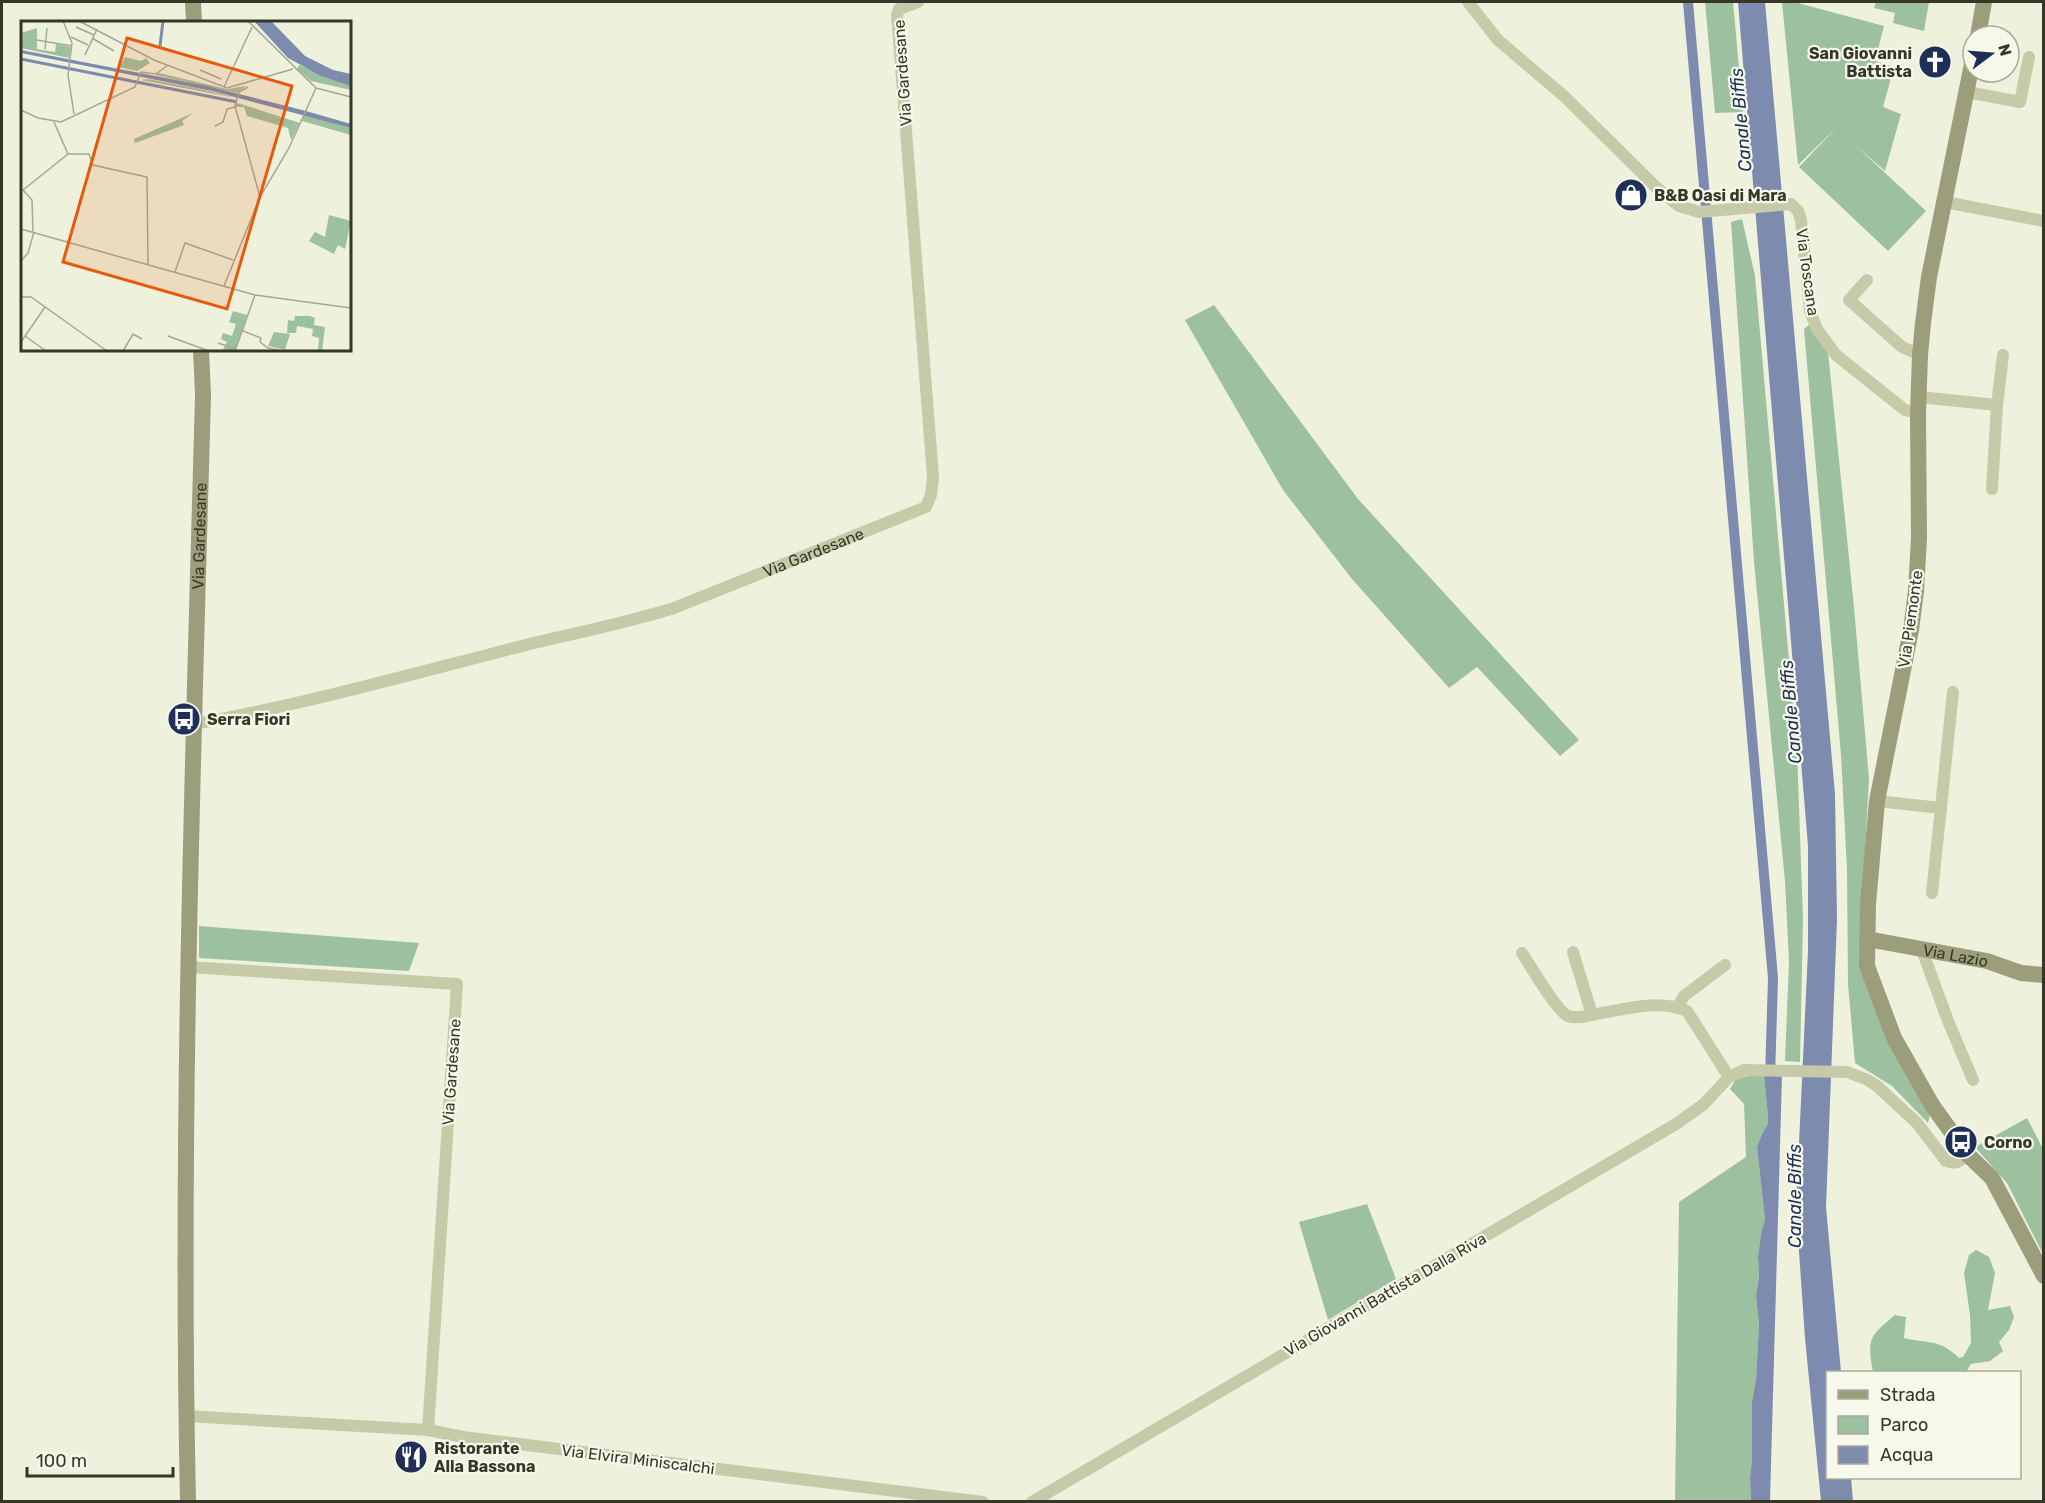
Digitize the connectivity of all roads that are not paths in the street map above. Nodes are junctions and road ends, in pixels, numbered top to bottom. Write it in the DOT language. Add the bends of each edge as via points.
graph roads {
  1 [pos="193,2"];
  2 [pos="918,2"];
  3 [pos="1468,2"];
  4 [pos="1984,2"];
  5 [pos="194,21"];
  6 [pos="1980,24"];
  7 [pos="2029,57"];
  8 [pos="1968,84"];
  9 [pos="1967,92"];
  10 [pos="1945,202"];
  11 [pos="2043,221"];
  12 [pos="1866,280"];
  13 [pos="201,351"];
  14 [pos="1920,355"];
  15 [pos="2003,355"];
  16 [pos="1919,405"];
  17 [pos="1997,405"];
  18 [pos="1992,489"];
  19 [pos="1953,692"];
  20 [pos="194,724"];
  21 [pos="1877,801"];
  22 [pos="1941,808"];
  23 [pos="1932,893"];
  24 [pos="1867,939"];
  25 [pos="1922,950"];
  26 [pos="1573,952"];
  27 [pos="1522,953"];
  28 [pos="1725,965"];
  29 [pos="188,967"];
  30 [pos="2043,975"];
  31 [pos="1677,1007"];
  32 [pos="1592,1015"];
  33 [pos="1729,1077"];
  34 [pos="1973,1080"];
  35 [pos="1968,1155"];
  36 [pos="2043,1276"];
  37 [pos="186,1416"];
  38 [pos="428,1430"];
  39 [pos="188,1502"];
  40 [pos="983,1502"];
  41 [pos="1032,1502"];
  1 -- 5 [label="street"];
  2 -- 20 [label="street, Via Gardesane" via="899,9 897,15 933,477 926,507 641,618 320,698"];
  3 -- 16 [label="street, Via Toscana" via="1498,40 1565,97 1679,206 1699,212 1791,204 1801,220 1810,311 1817,329 1836,355 1905,410"];
  4 -- 6 [label="street"];
  7 -- 9 [label="street" via="2020,102"];
  8 -- 9 [label="street, Via Piemonte"];
  9 -- 10 [label="street, Via Piemonte"];
  10 -- 11 [label="street"];
  10 -- 14 [label="street, Via Piemonte" via="1929,277"];
  12 -- 14 [label="street" via="1849,300 1902,347"];
  13 -- 20 [label="street, Via Gardesane"];
  14 -- 16 [label="street, Via Piemonte"];
  15 -- 17 [label="street"];
  16 -- 17 [label="street"];
  16 -- 21 [label="street, Via Piemonte" via="1916,591"];
  17 -- 18 [label="street"];
  19 -- 22 [label="street"];
  20 -- 29 [label="street, Via Gardesane"];
  21 -- 22 [label="street"];
  21 -- 24 [label="street, Via Piemonte"];
  22 -- 23 [label="street"];
  24 -- 25 [label="street, Via Lazio"];
  24 -- 35 [label="street, Via Piemonte" via="1867,966 1894,1038 1932,1105"];
  25 -- 30 [label="street, Via Lazio"];
  25 -- 34 [label="street"];
  26 -- 32 [label="street"];
  27 -- 32 [label="street" via="1568,1016"];
  28 -- 31 [label="street" via="1684,996"];
  29 -- 37 [label="street, Via Gardesane"];
  29 -- 38 [label="street, Via Gardesane" via="457,984"];
  31 -- 32 [label="street" via="1644,1006"];
  31 -- 33 [label="street" via="1688,1011"];
  33 -- 35 [label="street" via="1744,1070 1836,1071 1859,1076 1877,1086 1917,1123 1946,1161 1958,1163"];
  33 -- 41 [label="street, Via Giovanni Battista Dalla Riva" via="1704,1104 1676,1124"];
  35 -- 36 [label="street, Via Piemonte" via="1992,1178"];
  37 -- 38 [label="street, Via Elvira Miniscalchi"];
  37 -- 39 [label="street, Via Gardesane"];
  38 -- 40 [label="street, Via Elvira Miniscalchi"];
}
